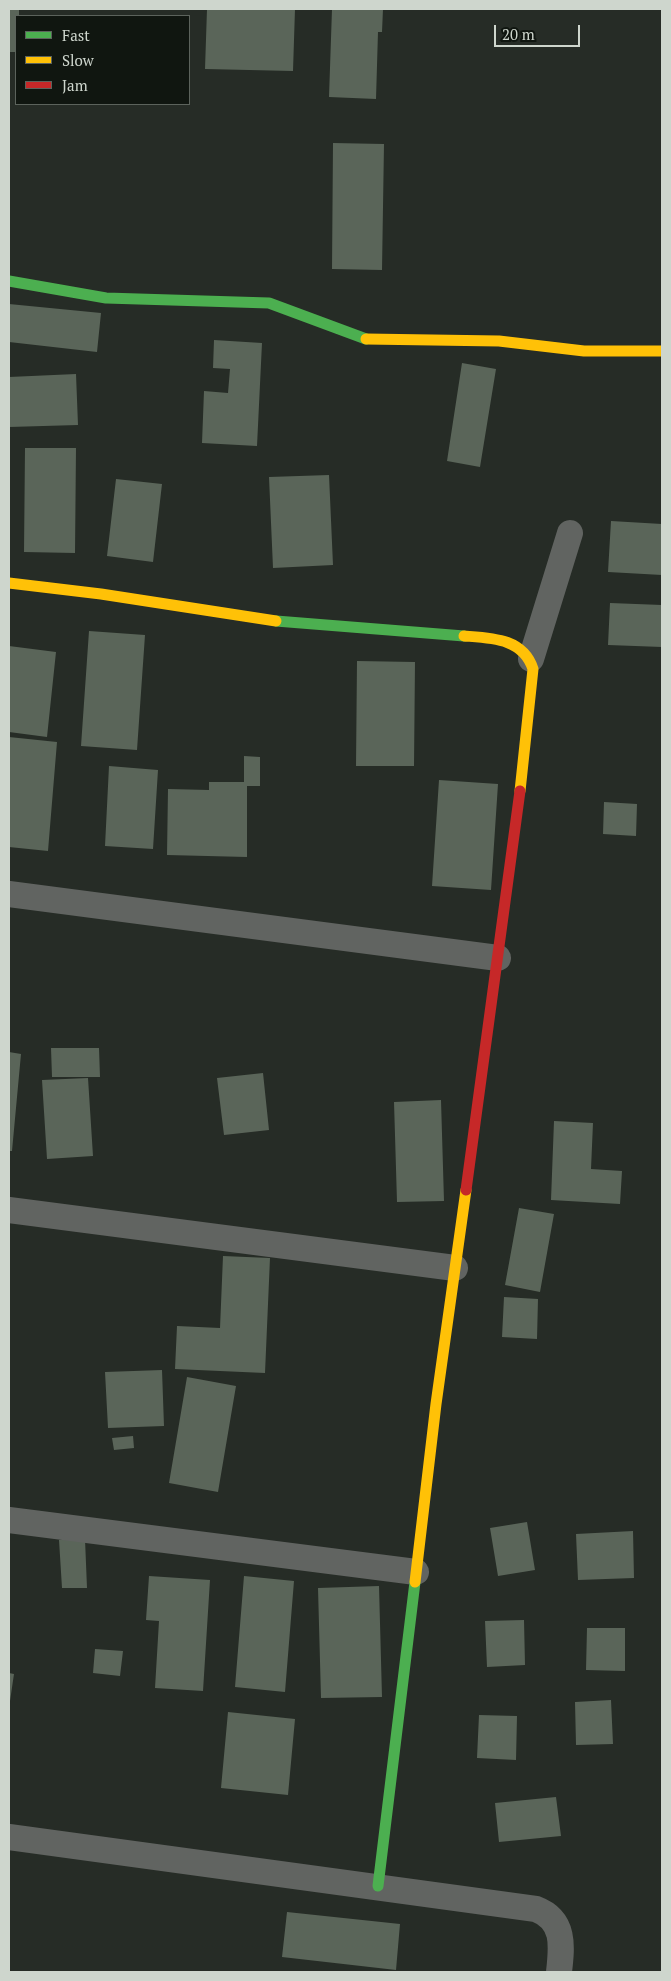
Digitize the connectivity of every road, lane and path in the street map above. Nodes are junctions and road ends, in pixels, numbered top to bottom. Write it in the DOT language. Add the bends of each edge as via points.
graph roads {
  1 [pos="9,281"];
  2 [pos="662,351"];
  3 [pos="570,533"];
  4 [pos="9,583"];
  5 [pos="531,660"];
  6 [pos="9,894"];
  7 [pos="498,958"];
  8 [pos="9,1210"];
  9 [pos="455,1268"];
  10 [pos="9,1520"];
  11 [pos="416,1572"];
  12 [pos="9,1837"];
  13 [pos="378,1886"];
  14 [pos="559,1972"];
  1 -- 2 [label="street" via="106,298 269,303 365,339 499,341 584,351"];
  3 -- 5 [label="street"];
  4 -- 5 [label="street" via="294,624 500,639 515,645"];
  5 -- 7 [label="street" via="531,688"];
  6 -- 7 [label="street"];
  7 -- 9 [label="street"];
  8 -- 9 [label="street"];
  9 -- 11 [label="street"];
  10 -- 11 [label="street"];
  11 -- 13 [label="street"];
  12 -- 13 [label="street"];
  13 -- 14 [label="street" via="548,1913 557,1925 562,1949"];
}
